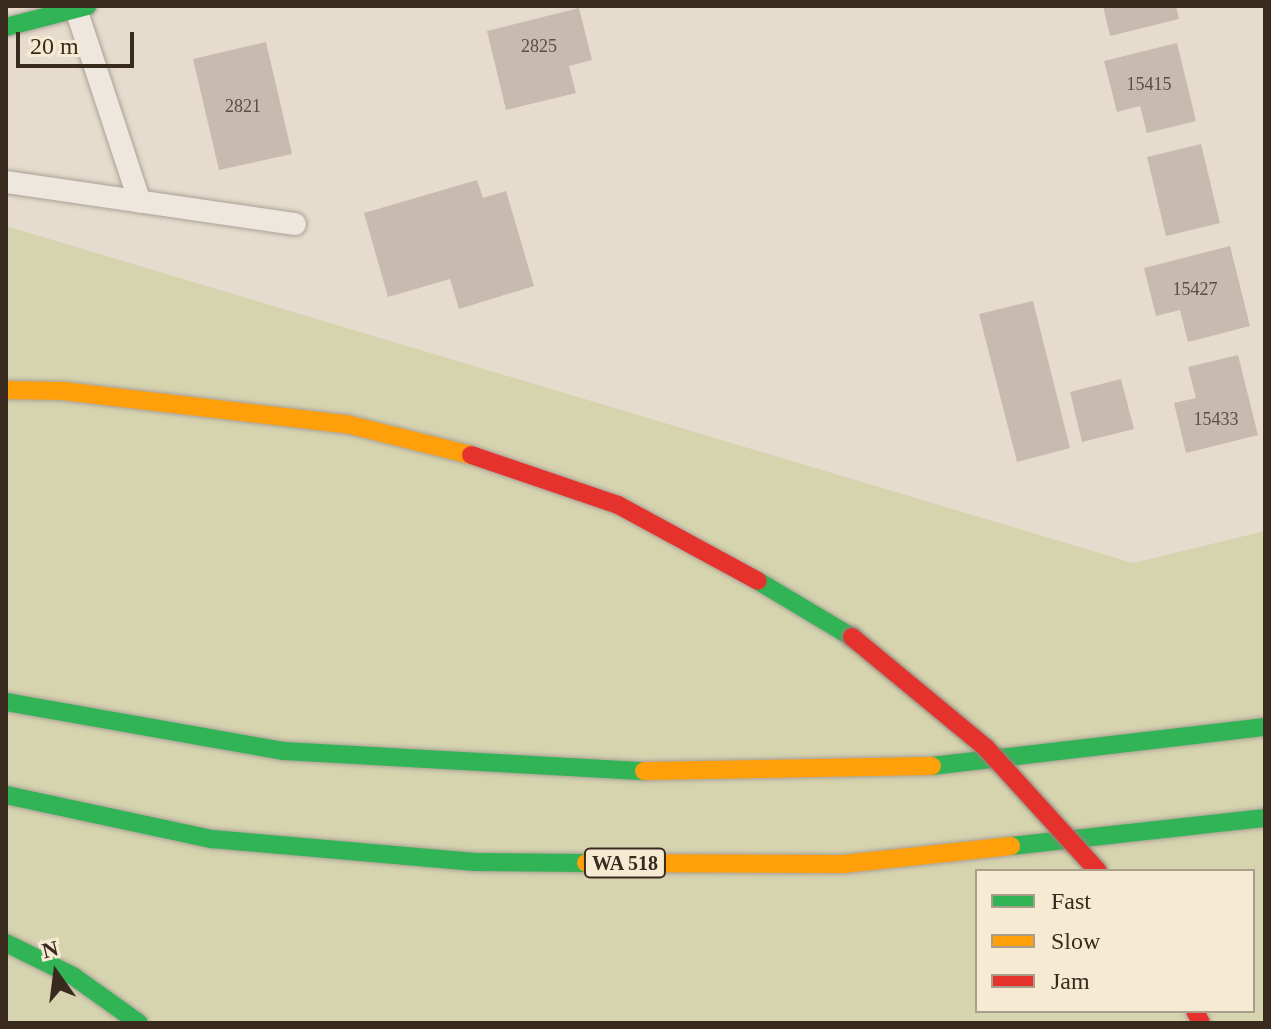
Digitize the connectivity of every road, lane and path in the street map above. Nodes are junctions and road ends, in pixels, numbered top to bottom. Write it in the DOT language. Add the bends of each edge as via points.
graph roads {
  1 [pos="82,8"];
  2 [pos="6,27"];
  3 [pos="6,182"];
  4 [pos="140,202"];
  5 [pos="295,224"];
  6 [pos="6,390"];
  7 [pos="6,702"];
  8 [pos="1265,727"];
  9 [pos="6,795"];
  10 [pos="1256,820"];
  11 [pos="1096,869"];
  12 [pos="6,943"];
  13 [pos="139,1023"];
  1 -- 2 [label="main road"];
  1 -- 4 [label="lane"];
  3 -- 4 [label="lane"];
  4 -- 5 [label="lane"];
  6 -- 11 [label="main road, bridge" via="63,391 346,424 511,465 618,505 852,637 986,748"];
  7 -- 8 [label="main road" via="284,751 613,772 945,766"];
  9 -- 10 [label="main road, WA 518" via="212,839 475,862 843,864"];
  12 -- 13 [label="main road" via="73,976"];
}
